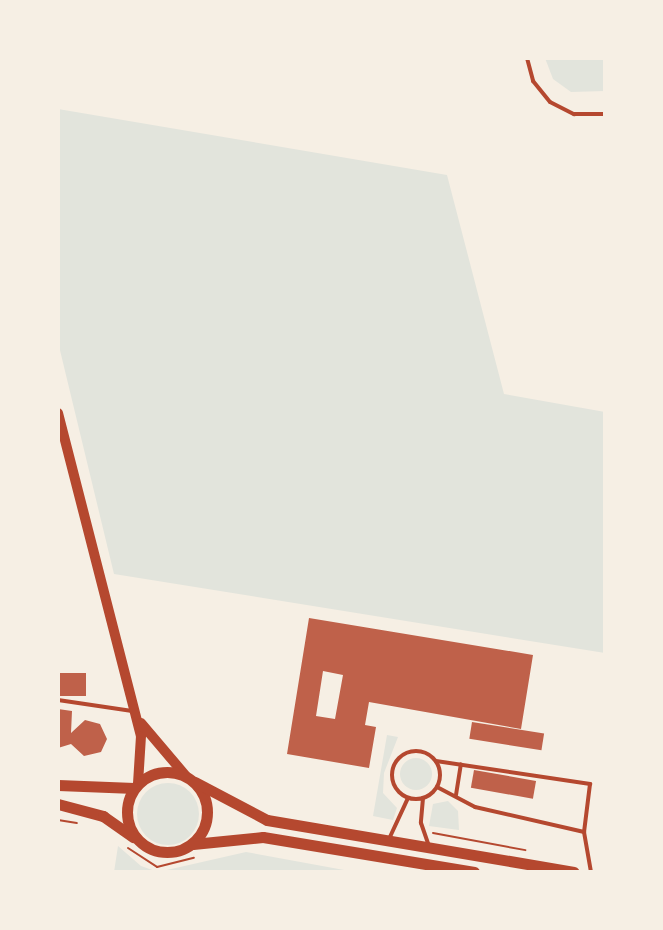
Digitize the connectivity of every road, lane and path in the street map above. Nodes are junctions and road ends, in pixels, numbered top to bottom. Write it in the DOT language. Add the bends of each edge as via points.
graph roads {
  1 [pos="527,58"];
  2 [pos="605,114"];
  3 [pos="58,413"];
  4 [pos="58,700"];
  5 [pos="134,713"];
  6 [pos="436,761"];
  7 [pos="461,764"];
  8 [pos="191,779"];
  9 [pos="58,785"];
  10 [pos="136,786"];
  11 [pos="437,787"];
  12 [pos="456,795"];
  13 [pos="408,798"];
  14 [pos="423,798"];
  15 [pos="58,804"];
  16 [pos="424,831"];
  17 [pos="584,832"];
  18 [pos="138,840"];
  19 [pos="388,841"];
  20 [pos="193,844"];
  21 [pos="430,848"];
  22 [pos="529,850"];
  23 [pos="474,872"];
  24 [pos="574,872"];
  25 [pos="591,872"];
  1 -- 2 [label="lane" via="533,81 550,102 574,114"];
  3 -- 5 [label="street"];
  4 -- 5 [label="lane"];
  5 -- 8 [label="street"];
  5 -- 10 [label="street" via="143,747"];
  6 -- 7 [label="lane"];
  6 -- 11 [label="lane"];
  6 -- 13 [label="lane" via="414,750 394,764 395,788"];
  7 -- 12 [label="lane"];
  7 -- 17 [label="lane" via="590,784"];
  8 -- 10 [label="main road" via="160,772"];
  8 -- 19 [label="main road" via="267,820"];
  8 -- 20 [label="main road" via="207,804 208,817"];
  9 -- 10 [label="main road"];
  10 -- 18 [label="main road" via="127,818"];
  11 -- 12 [label="lane"];
  11 -- 14 [label="lane"];
  12 -- 17 [label="lane" via="475,807"];
  13 -- 14 [label="lane"];
  13 -- 19 [label="lane"];
  14 -- 16 [label="lane"];
  15 -- 18 [label="main road" via="103,816"];
  16 -- 21 [label="lane"];
  16 -- 22 [label="path"];
  17 -- 25 [label="lane"];
  18 -- 20 [label="main road" via="162,852"];
  19 -- 21 [label="main road"];
  20 -- 23 [label="main road" via="263,837"];
  21 -- 24 [label="main road"];
}
